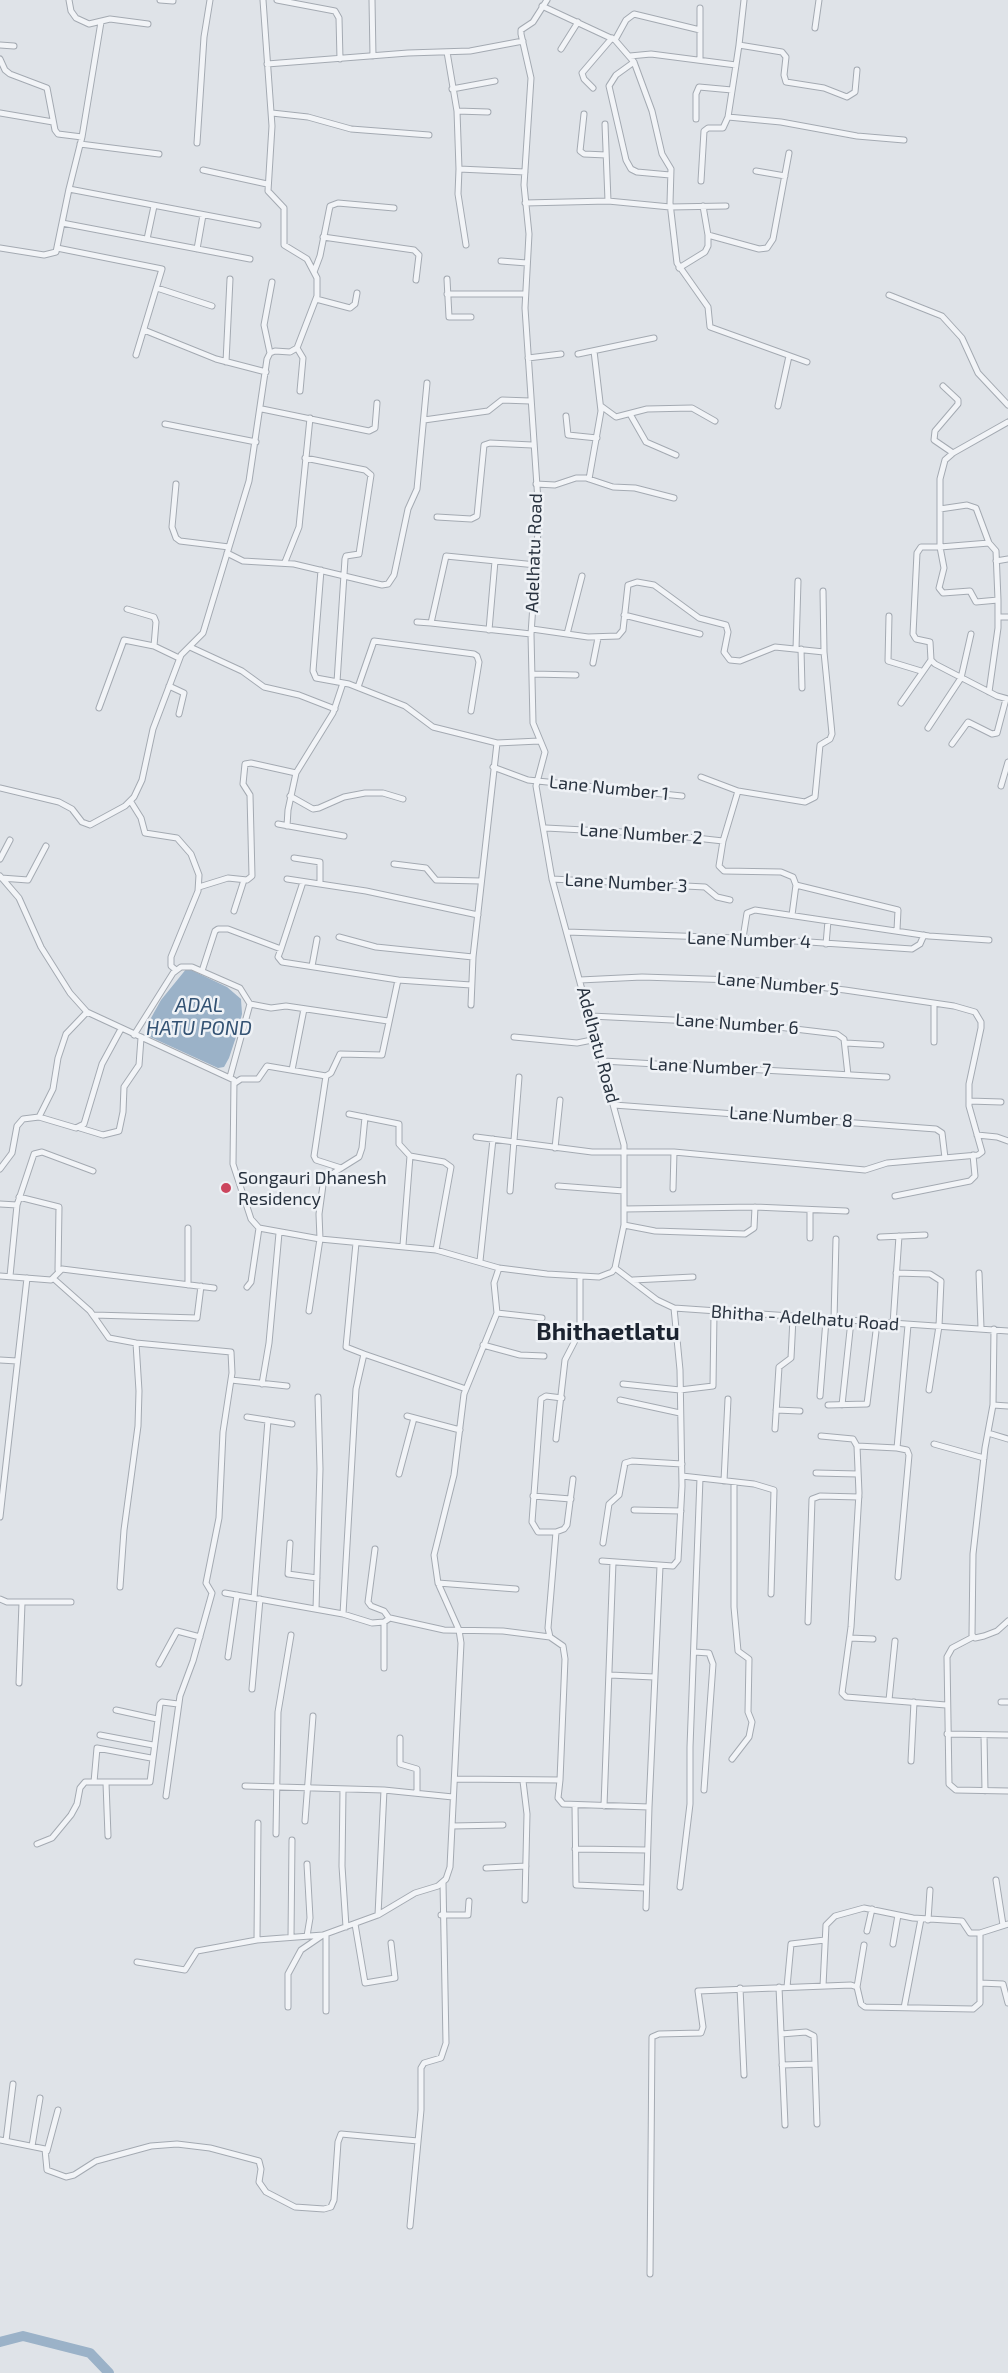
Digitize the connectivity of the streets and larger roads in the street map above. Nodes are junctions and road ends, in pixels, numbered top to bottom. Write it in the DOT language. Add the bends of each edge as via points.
graph roads {
  1 [pos="69,0"];
  2 [pos="160,0"];
  3 [pos="210,0"];
  4 [pos="263,0"];
  5 [pos="277,0"];
  6 [pos="372,0"];
  7 [pos="744,0"];
  8 [pos="819,0"];
  9 [pos="173,1"];
  10 [pos="543,2"];
  11 [pos="700,8"];
  12 [pos="102,22"];
  13 [pos="578,22"];
  14 [pos="148,24"];
  15 [pos="815,28"];
  16 [pos="700,30"];
  17 [pos="613,39"];
  18 [pos="523,41"];
  19 [pos="739,45"];
  20 [pos="0,46"];
  21 [pos="14,46"];
  22 [pos="561,49"];
  23 [pos="447,52"];
  24 [pos="0,54"];
  25 [pos="374,56"];
  26 [pos="630,56"];
  27 [pos="0,59"];
  28 [pos="340,59"];
  29 [pos="700,60"];
  30 [pos="634,62"];
  31 [pos="267,64"];
  32 [pos="736,65"];
  33 [pos="857,70"];
  34 [pos="495,81"];
  35 [pos="593,88"];
  36 [pos="452,89"];
  37 [pos="732,90"];
  38 [pos="457,111"];
  39 [pos="488,112"];
  40 [pos="0,113"];
  41 [pos="272,113"];
  42 [pos="584,114"];
  43 [pos="728,117"];
  44 [pos="696,119"];
  45 [pos="53,122"];
  46 [pos="605,124"];
  47 [pos="429,135"];
  48 [pos="82,137"];
  49 [pos="904,140"];
  50 [pos="197,143"];
  51 [pos="80,144"];
  52 [pos="789,153"];
  53 [pos="159,154"];
  54 [pos="606,156"];
  55 [pos="203,170"];
  56 [pos="459,170"];
  57 [pos="756,171"];
  58 [pos="525,172"];
  59 [pos="670,175"];
  60 [pos="785,176"];
  61 [pos="701,181"];
  62 [pos="267,184"];
  63 [pos="69,189"];
  64 [pos="608,201"];
  65 [pos="525,203"];
  66 [pos="154,206"];
  67 [pos="703,206"];
  68 [pos="726,206"];
  69 [pos="670,207"];
  70 [pos="394,208"];
  71 [pos="203,215"];
  72 [pos="62,223"];
  73 [pos="258,225"];
  74 [pos="708,235"];
  75 [pos="323,237"];
  76 [pos="147,239"];
  77 [pos="466,246"];
  78 [pos="0,248"];
  79 [pos="57,248"];
  80 [pos="197,249"];
  81 [pos="250,259"];
  82 [pos="501,261"];
  83 [pos="527,263"];
  84 [pos="679,268"];
  85 [pos="314,272"];
  86 [pos="231,279"];
  87 [pos="447,279"];
  88 [pos="416,280"];
  89 [pos="272,282"];
  90 [pos="157,288"];
  91 [pos="357,293"];
  92 [pos="447,294"];
  93 [pos="525,294"];
  94 [pos="889,295"];
  95 [pos="316,298"];
  96 [pos="212,306"];
  97 [pos="471,317"];
  98 [pos="144,330"];
  99 [pos="654,338"];
  100 [pos="297,348"];
  101 [pos="594,351"];
  102 [pos="270,353"];
  103 [pos="561,354"];
  104 [pos="578,354"];
  105 [pos="136,355"];
  106 [pos="789,356"];
  107 [pos="528,358"];
  108 [pos="226,362"];
  109 [pos="807,362"];
  110 [pos="266,372"];
  111 [pos="427,383"];
  112 [pos="943,386"];
  113 [pos="300,391"];
  114 [pos="530,400"];
  115 [pos="377,403"];
  116 [pos="1008,405"];
  117 [pos="601,406"];
  118 [pos="778,406"];
  119 [pos="262,409"];
  120 [pos="630,414"];
  121 [pos="566,416"];
  122 [pos="310,418"];
  123 [pos="424,420"];
  124 [pos="715,421"];
  125 [pos="1008,422"];
  126 [pos="165,423"];
  127 [pos="597,438"];
  128 [pos="256,442"];
  129 [pos="532,445"];
  130 [pos="953,453"];
  131 [pos="676,455"];
  132 [pos="305,458"];
  133 [pos="590,479"];
  134 [pos="176,484"];
  135 [pos="536,484"];
  136 [pos="674,498"];
  137 [pos="940,509"];
  138 [pos="437,517"];
  139 [pos="989,543"];
  140 [pos="940,547"];
  141 [pos="228,550"];
  142 [pos="1008,559"];
  143 [pos="495,561"];
  144 [pos="996,561"];
  145 [pos="285,562"];
  146 [pos="536,565"];
  147 [pos="321,570"];
  148 [pos="343,576"];
  149 [pos="582,576"];
  150 [pos="798,581"];
  151 [pos="823,591"];
  152 [pos="998,600"];
  153 [pos="127,609"];
  154 [pos="624,615"];
  155 [pos="889,616"];
  156 [pos="998,617"];
  157 [pos="1008,617"];
  158 [pos="417,622"];
  159 [pos="431,623"];
  160 [pos="489,630"];
  161 [pos="532,632"];
  162 [pos="567,634"];
  163 [pos="700,634"];
  164 [pos="971,634"];
  165 [pos="598,638"];
  166 [pos="154,646"];
  167 [pos="190,646"];
  168 [pos="798,649"];
  169 [pos="824,652"];
  170 [pos="179,658"];
  171 [pos="931,660"];
  172 [pos="594,663"];
  173 [pos="921,671"];
  174 [pos="533,674"];
  175 [pos="576,675"];
  176 [pos="962,678"];
  177 [pos="340,682"];
  178 [pos="169,686"];
  179 [pos="358,687"];
  180 [pos="802,688"];
  181 [pos="989,692"];
  182 [pos="1007,699"];
  183 [pos="901,703"];
  184 [pos="99,708"];
  185 [pos="335,709"];
  186 [pos="471,711"];
  187 [pos="179,714"];
  188 [pos="927,728"];
  189 [pos="539,741"];
  190 [pos="497,743"];
  191 [pos="952,744"];
  192 [pos="1008,762"];
  193 [pos="493,767"];
  194 [pos="296,773"];
  195 [pos="701,777"];
  196 [pos="536,780"];
  197 [pos="1001,786"];
  198 [pos="0,788"];
  199 [pos="738,791"];
  200 [pos="290,796"];
  201 [pos="682,796"];
  202 [pos="403,799"];
  203 [pos="131,802"];
  204 [pos="278,824"];
  205 [pos="287,826"];
  206 [pos="546,828"];
  207 [pos="344,836"];
  208 [pos="10,840"];
  209 [pos="723,841"];
  210 [pos="46,846"];
  211 [pos="294,858"];
  212 [pos="0,859"];
  213 [pos="394,864"];
  214 [pos="1,877"];
  215 [pos="287,879"];
  216 [pos="552,879"];
  217 [pos="244,880"];
  218 [pos="481,881"];
  219 [pos="303,882"];
  220 [pos="320,884"];
  221 [pos="796,885"];
  222 [pos="199,887"];
  223 [pos="730,900"];
  224 [pos="234,911"];
  225 [pos="477,915"];
  226 [pos="792,915"];
  227 [pos="828,921"];
  228 [pos="897,930"];
  229 [pos="567,932"];
  230 [pos="924,935"];
  231 [pos="339,937"];
  232 [pos="743,938"];
  233 [pos="317,939"];
  234 [pos="989,940"];
  235 [pos="826,944"];
  236 [pos="281,949"];
  237 [pos="473,957"];
  238 [pos="312,966"];
  239 [pos="176,970"];
  240 [pos="202,971"];
  241 [pos="398,980"];
  242 [pos="580,980"];
  243 [pos="471,985"];
  244 [pos="250,1004"];
  245 [pos="934,1004"];
  246 [pos="471,1005"];
  247 [pos="304,1009"];
  248 [pos="87,1012"];
  249 [pos="591,1016"];
  250 [pos="388,1021"];
  251 [pos="121,1029"];
  252 [pos="137,1037"];
  253 [pos="514,1037"];
  254 [pos="597,1039"];
  255 [pos="934,1042"];
  256 [pos="846,1043"];
  257 [pos="881,1045"];
  258 [pos="603,1061"];
  259 [pos="292,1070"];
  260 [pos="848,1075"];
  261 [pos="230,1077"];
  262 [pos="326,1077"];
  263 [pos="519,1077"];
  264 [pos="887,1077"];
  265 [pos="235,1083"];
  266 [pos="560,1100"];
  267 [pos="969,1101"];
  268 [pos="1002,1102"];
  269 [pos="614,1104"];
  270 [pos="349,1114"];
  271 [pos="364,1116"];
  272 [pos="39,1117"];
  273 [pos="79,1128"];
  274 [pos="977,1135"];
  275 [pos="476,1137"];
  276 [pos="493,1139"];
  277 [pos="1007,1141"];
  278 [pos="515,1142"];
  279 [pos="555,1148"];
  280 [pos="674,1152"];
  281 [pos="624,1154"];
  282 [pos="973,1155"];
  283 [pos="410,1156"];
  284 [pos="945,1158"];
  285 [pos="341,1168"];
  286 [pos="0,1169"];
  287 [pos="93,1171"];
  288 [pos="558,1186"];
  289 [pos="673,1190"];
  290 [pos="510,1191"];
  291 [pos="624,1191"];
  292 [pos="895,1196"];
  293 [pos="19,1197"];
  294 [pos="0,1204"];
  295 [pos="17,1205"];
  296 [pos="755,1207"];
  297 [pos="624,1209"];
  298 [pos="810,1210"];
  299 [pos="846,1211"];
  300 [pos="624,1225"];
  301 [pos="188,1228"];
  302 [pos="259,1228"];
  303 [pos="279,1233"];
  304 [pos="925,1235"];
  305 [pos="899,1236"];
  306 [pos="880,1237"];
  307 [pos="810,1238"];
  308 [pos="320,1239"];
  309 [pos="836,1239"];
  310 [pos="356,1243"];
  311 [pos="403,1245"];
  312 [pos="435,1250"];
  313 [pos="480,1261"];
  314 [pos="499,1268"];
  315 [pos="615,1268"];
  316 [pos="58,1270"];
  317 [pos="896,1272"];
  318 [pos="979,1273"];
  319 [pos="0,1276"];
  320 [pos="10,1276"];
  321 [pos="580,1277"];
  322 [pos="693,1277"];
  323 [pos="27,1278"];
  324 [pos="54,1280"];
  325 [pos="633,1280"];
  326 [pos="188,1285"];
  327 [pos="201,1286"];
  328 [pos="247,1287"];
  329 [pos="214,1288"];
  330 [pos="674,1308"];
  331 [pos="309,1311"];
  332 [pos="497,1313"];
  333 [pos="714,1313"];
  334 [pos="94,1315"];
  335 [pos="542,1318"];
  336 [pos="793,1318"];
  337 [pos="826,1320"];
  338 [pos="834,1320"];
  339 [pos="851,1322"];
  340 [pos="878,1323"];
  341 [pos="893,1324"];
  342 [pos="908,1325"];
  343 [pos="939,1326"];
  344 [pos="981,1329"];
  345 [pos="994,1329"];
  346 [pos="1008,1331"];
  347 [pos="136,1343"];
  348 [pos="483,1345"];
  349 [pos="364,1354"];
  350 [pos="544,1356"];
  351 [pos="0,1360"];
  352 [pos="17,1361"];
  353 [pos="231,1380"];
  354 [pos="262,1384"];
  355 [pos="624,1384"];
  356 [pos="287,1386"];
  357 [pos="466,1389"];
  358 [pos="680,1390"];
  359 [pos="929,1390"];
  360 [pos="820,1396"];
  361 [pos="318,1397"];
  362 [pos="562,1398"];
  363 [pos="728,1399"];
  364 [pos="620,1400"];
  365 [pos="828,1405"];
  366 [pos="842,1405"];
  367 [pos="993,1405"];
  368 [pos="1008,1407"];
  369 [pos="776,1410"];
  370 [pos="800,1411"];
  371 [pos="680,1413"];
  372 [pos="247,1417"];
  373 [pos="268,1420"];
  374 [pos="292,1424"];
  375 [pos="460,1430"];
  376 [pos="775,1430"];
  377 [pos="988,1433"];
  378 [pos="820,1436"];
  379 [pos="556,1438"];
  380 [pos="1008,1439"];
  381 [pos="934,1444"];
  382 [pos="857,1446"];
  383 [pos="897,1448"];
  384 [pos="3,1456"];
  385 [pos="984,1458"];
  386 [pos="682,1464"];
  387 [pos="816,1473"];
  388 [pos="399,1474"];
  389 [pos="858,1474"];
  390 [pos="682,1476"];
  391 [pos="700,1478"];
  392 [pos="573,1479"];
  393 [pos="724,1481"];
  394 [pos="734,1482"];
  395 [pos="1,1495"];
  396 [pos="533,1496"];
  397 [pos="859,1497"];
  398 [pos="570,1499"];
  399 [pos="634,1510"];
  400 [pos="681,1511"];
  401 [pos="0,1517"];
  402 [pos="556,1532"];
  403 [pos="290,1543"];
  404 [pos="603,1543"];
  405 [pos="375,1549"];
  406 [pos="602,1561"];
  407 [pos="613,1562"];
  408 [pos="660,1566"];
  409 [pos="898,1577"];
  410 [pos="317,1578"];
  411 [pos="438,1583"];
  412 [pos="120,1587"];
  413 [pos="516,1589"];
  414 [pos="225,1593"];
  415 [pos="771,1594"];
  416 [pos="237,1595"];
  417 [pos="0,1599"];
  418 [pos="257,1599"];
  419 [pos="71,1602"];
  420 [pos="22,1603"];
  421 [pos="316,1609"];
  422 [pos="343,1614"];
  423 [pos="386,1620"];
  424 [pos="808,1622"];
  425 [pos="1008,1622"];
  426 [pos="459,1630"];
  427 [pos="291,1635"];
  428 [pos="550,1636"];
  429 [pos="200,1637"];
  430 [pos="973,1637"];
  431 [pos="849,1638"];
  432 [pos="873,1640"];
  433 [pos="895,1641"];
  434 [pos="694,1652"];
  435 [pos="228,1657"];
  436 [pos="159,1664"];
  437 [pos="384,1668"];
  438 [pos="610,1675"];
  439 [pos="654,1677"];
  440 [pos="19,1683"];
  441 [pos="252,1689"];
  442 [pos="889,1700"];
  443 [pos="914,1701"];
  444 [pos="1001,1702"];
  445 [pos="1008,1702"];
  446 [pos="178,1704"];
  447 [pos="946,1705"];
  448 [pos="116,1710"];
  449 [pos="313,1716"];
  450 [pos="157,1719"];
  451 [pos="947,1734"];
  452 [pos="100,1735"];
  453 [pos="984,1735"];
  454 [pos="1008,1735"];
  455 [pos="400,1738"];
  456 [pos="153,1745"];
  457 [pos="151,1758"];
  458 [pos="732,1759"];
  459 [pos="911,1761"];
  460 [pos="454,1779"];
  461 [pos="560,1780"];
  462 [pos="523,1781"];
  463 [pos="94,1782"];
  464 [pos="106,1783"];
  465 [pos="245,1785"];
  466 [pos="277,1786"];
  467 [pos="308,1789"];
  468 [pos="343,1790"];
  469 [pos="384,1790"];
  470 [pos="704,1790"];
  471 [pos="985,1791"];
  472 [pos="1008,1791"];
  473 [pos="417,1793"];
  474 [pos="166,1796"];
  475 [pos="453,1797"];
  476 [pos="575,1806"];
  477 [pos="604,1806"];
  478 [pos="649,1808"];
  479 [pos="305,1821"];
  480 [pos="258,1823"];
  481 [pos="503,1825"];
  482 [pos="452,1826"];
  483 [pos="276,1834"];
  484 [pos="108,1836"];
  485 [pos="292,1840"];
  486 [pos="37,1844"];
  487 [pos="575,1849"];
  488 [pos="647,1850"];
  489 [pos="306,1864"];
  490 [pos="526,1866"];
  491 [pos="486,1868"];
  492 [pos="996,1880"];
  493 [pos="443,1882"];
  494 [pos="645,1887"];
  495 [pos="680,1887"];
  496 [pos="930,1890"];
  497 [pos="525,1900"];
  498 [pos="469,1902"];
  499 [pos="646,1908"];
  500 [pos="873,1910"];
  501 [pos="378,1915"];
  502 [pos="441,1915"];
  503 [pos="898,1915"];
  504 [pos="921,1919"];
  505 [pos="928,1920"];
  506 [pos="355,1924"];
  507 [pos="1006,1924"];
  508 [pos="346,1927"];
  509 [pos="867,1931"];
  510 [pos="980,1933"];
  511 [pos="325,1935"];
  512 [pos="307,1936"];
  513 [pos="291,1937"];
  514 [pos="257,1940"];
  515 [pos="825,1940"];
  516 [pos="391,1943"];
  517 [pos="893,1944"];
  518 [pos="864,1945"];
  519 [pos="137,1962"];
  520 [pos="980,1983"];
  521 [pos="823,1986"];
  522 [pos="779,1987"];
  523 [pos="787,1987"];
  524 [pos="858,1987"];
  525 [pos="740,1988"];
  526 [pos="1008,2003"];
  527 [pos="288,2007"];
  528 [pos="904,2008"];
  529 [pos="327,2011"];
  530 [pos="781,2034"];
  531 [pos="815,2064"];
  532 [pos="782,2065"];
  533 [pos="744,2075"];
  534 [pos="13,2084"];
  535 [pos="40,2098"];
  536 [pos="58,2110"];
  537 [pos="817,2124"];
  538 [pos="785,2125"];
  539 [pos="418,2140"];
  540 [pos="3,2141"];
  541 [pos="32,2146"];
  542 [pos="47,2151"];
  543 [pos="410,2226"];
  544 [pos="650,2274"];
  1 -- 12 [label="street" via="76,18 89,24"];
  2 -- 9 [label="street"];
  3 -- 50 [label="street"];
  4 -- 31 [label="street"];
  5 -- 28 [label="street" via="334,10 339,18"];
  6 -- 25 [label="street"];
  7 -- 19 [label="street"];
  8 -- 15 [label="street"];
  10 -- 13 [label="street"];
  10 -- 18 [label="street" via="533,22 521,30"];
  11 -- 16 [label="street"];
  12 -- 14 [label="street"];
  12 -- 48 [label="street"];
  13 -- 17 [label="street"];
  13 -- 22 [label="street"];
  16 -- 17 [label="street" via="634,14"];
  16 -- 29 [label="street"];
  17 -- 26 [label="street"];
  17 -- 35 [label="street" via="582,73"];
  18 -- 23 [label="street"];
  18 -- 58 [label="street, Adelhatu Road" via="531,91"];
  19 -- 32 [label="street"];
  19 -- 33 [label="street" via="782,52 786,57 786,82 824,88 842,96 855,92"];
  20 -- 21 [label="street"];
  20 -- 24 [label="street"];
  23 -- 25 [label="street"];
  23 -- 36 [label="street"];
  25 -- 28 [label="street"];
  26 -- 29 [label="street" via="651,54"];
  26 -- 30 [label="street"];
  27 -- 45 [label="street" via="10,74 47,88"];
  28 -- 31 [label="street"];
  29 -- 32 [label="street"];
  30 -- 59 [label="street"];
  30 -- 59 [label="street" via="609,86 626,160 637,172"];
  31 -- 41 [label="street"];
  32 -- 37 [label="street"];
  34 -- 36 [label="street"];
  36 -- 38 [label="street"];
  37 -- 43 [label="street"];
  37 -- 44 [label="street" via="699,87"];
  38 -- 39 [label="street"];
  38 -- 56 [label="street"];
  40 -- 45 [label="street"];
  41 -- 47 [label="street" via="308,117 351,129"];
  41 -- 62 [label="street"];
  42 -- 54 [label="street" via="580,152"];
  43 -- 49 [label="street"];
  43 -- 61 [label="street" via="723,128 704,131"];
  45 -- 48 [label="street" via="58,134"];
  46 -- 54 [label="street"];
  48 -- 51 [label="street"];
  51 -- 53 [label="street"];
  51 -- 63 [label="street"];
  52 -- 60 [label="street"];
  54 -- 64 [label="street"];
  55 -- 62 [label="street"];
  56 -- 58 [label="street"];
  56 -- 77 [label="street" via="458,194"];
  57 -- 60 [label="street"];
  58 -- 65 [label="street, Adelhatu Road"];
  59 -- 69 [label="street"];
  60 -- 74 [label="street" via="771,245 759,249"];
  62 -- 85 [label="street" via="270,197 284,208 284,245 301,253"];
  63 -- 66 [label="street"];
  63 -- 72 [label="street"];
  64 -- 65 [label="street"];
  64 -- 69 [label="street"];
  65 -- 83 [label="street, Adelhatu Road" via="529,224"];
  66 -- 71 [label="street"];
  66 -- 76 [label="street"];
  67 -- 68 [label="street"];
  67 -- 69 [label="street"];
  67 -- 74 [label="street"];
  69 -- 84 [label="street"];
  70 -- 75 [label="street" via="334,204 327,212"];
  71 -- 73 [label="street"];
  71 -- 80 [label="street"];
  72 -- 76 [label="street"];
  72 -- 79 [label="street"];
  74 -- 84 [label="street" via="705,252"];
  75 -- 85 [label="street"];
  75 -- 88 [label="street" via="418,252"];
  76 -- 80 [label="street"];
  78 -- 79 [label="street" via="50,255"];
  79 -- 90 [label="street" via="159,267 162,274"];
  80 -- 81 [label="street"];
  82 -- 83 [label="street"];
  83 -- 93 [label="street, Adelhatu Road"];
  84 -- 106 [label="street" via="706,302 708,322 714,330"];
  85 -- 95 [label="street"];
  86 -- 108 [label="street"];
  87 -- 92 [label="street"];
  89 -- 102 [label="street" via="264,325"];
  90 -- 96 [label="street"];
  90 -- 98 [label="street"];
  91 -- 95 [label="street" via="354,308"];
  92 -- 93 [label="street"];
  92 -- 97 [label="street" via="449,316"];
  93 -- 107 [label="street, Adelhatu Road"];
  94 -- 116 [label="street" via="942,316 962,339 983,379"];
  95 -- 100 [label="street"];
  98 -- 105 [label="street"];
  98 -- 108 [label="street"];
  99 -- 101 [label="street"];
  100 -- 102 [label="street"];
  100 -- 113 [label="street" via="303,358"];
  101 -- 104 [label="street"];
  101 -- 117 [label="street"];
  102 -- 110 [label="street"];
  103 -- 107 [label="street"];
  106 -- 109 [label="street"];
  106 -- 118 [label="street"];
  107 -- 114 [label="street, Adelhatu Road"];
  108 -- 110 [label="street"];
  110 -- 119 [label="street"];
  111 -- 123 [label="street"];
  112 -- 130 [label="street" via="958,404 935,431 934,440"];
  114 -- 123 [label="street" via="502,400 483,412"];
  114 -- 129 [label="street, Adelhatu Road"];
  115 -- 122 [label="street" via="373,430"];
  117 -- 120 [label="street" via="616,417"];
  117 -- 127 [label="street"];
  119 -- 122 [label="street"];
  119 -- 128 [label="street"];
  120 -- 124 [label="street" via="654,408 692,408"];
  120 -- 131 [label="street" via="645,442"];
  121 -- 127 [label="street" via="568,435"];
  122 -- 132 [label="street"];
  123 -- 148 [label="street" via="417,489 408,509 392,580 382,585"];
  125 -- 130 [label="street"];
  126 -- 128 [label="street"];
  127 -- 133 [label="street"];
  128 -- 141 [label="street" via="249,481"];
  129 -- 135 [label="street, Adelhatu Road"];
  129 -- 138 [label="street" via="484,445 477,516"];
  130 -- 137 [label="street" via="942,469"];
  132 -- 145 [label="street" via="299,527"];
  132 -- 148 [label="street" via="366,470 371,475 359,554 346,556"];
  133 -- 135 [label="street"];
  133 -- 136 [label="street" via="613,488 635,488"];
  134 -- 141 [label="street" via="172,527 176,538"];
  135 -- 146 [label="street, Adelhatu Road"];
  137 -- 139 [label="street" via="967,505 976,508"];
  137 -- 140 [label="street"];
  139 -- 140 [label="street"];
  139 -- 144 [label="street" via="996,551"];
  140 -- 152 [label="street" via="944,568 939,588 942,593 970,591 976,602"];
  140 -- 171 [label="street" via="921,547 917,553 913,634 916,639 930,642"];
  141 -- 145 [label="street" via="243,561"];
  141 -- 167 [label="street" via="203,633"];
  142 -- 144 [label="street"];
  143 -- 146 [label="street"];
  143 -- 159 [label="street" via="446,556"];
  143 -- 160 [label="street"];
  144 -- 152 [label="street"];
  145 -- 147 [label="street"];
  146 -- 161 [label="street, Adelhatu Road"];
  147 -- 148 [label="street"];
  147 -- 177 [label="street" via="314,672 316,678"];
  148 -- 177 [label="street"];
  149 -- 162 [label="street"];
  150 -- 168 [label="street"];
  151 -- 169 [label="street"];
  152 -- 156 [label="street"];
  153 -- 166 [label="street" via="156,619"];
  154 -- 163 [label="street"];
  154 -- 165 [label="street" via="621,634"];
  154 -- 168 [label="street" via="628,585 648,583 699,618 726,625 724,652 730,660 740,661 770,648"];
  155 -- 173 [label="street" via="888,662"];
  156 -- 157 [label="street"];
  156 -- 181 [label="street"];
  158 -- 159 [label="street"];
  159 -- 160 [label="street"];
  160 -- 161 [label="street"];
  161 -- 162 [label="street"];
  161 -- 174 [label="street, Adelhatu Road"];
  162 -- 165 [label="street"];
  164 -- 176 [label="street"];
  165 -- 172 [label="street"];
  166 -- 170 [label="street"];
  166 -- 184 [label="street" via="124,640"];
  167 -- 170 [label="street"];
  167 -- 185 [label="street" via="242,671 264,687"];
  168 -- 169 [label="street"];
  168 -- 180 [label="street"];
  169 -- 199 [label="street" via="832,737 820,745 815,797 805,802"];
  170 -- 178 [label="street"];
  171 -- 173 [label="street"];
  171 -- 176 [label="street"];
  173 -- 183 [label="street"];
  174 -- 175 [label="street"];
  174 -- 189 [label="street, Adelhatu Road" via="532,723"];
  176 -- 181 [label="street"];
  176 -- 188 [label="street"];
  177 -- 179 [label="street"];
  177 -- 185 [label="street"];
  178 -- 187 [label="street" via="184,693"];
  178 -- 203 [label="street" via="151,736 142,780"];
  179 -- 186 [label="street" via="374,641 474,654 479,662"];
  179 -- 190 [label="street" via="405,706 433,727"];
  181 -- 182 [label="street"];
  182 -- 191 [label="street" via="997,734 968,722"];
  185 -- 194 [label="street"];
  189 -- 190 [label="street"];
  189 -- 196 [label="street, Adelhatu Road" via="545,752"];
  190 -- 193 [label="street"];
  192 -- 197 [label="street"];
  193 -- 196 [label="street, Lane Number 1" via="519,778"];
  193 -- 218 [label="street"];
  194 -- 200 [label="street"];
  194 -- 217 [label="street" via="251,762 243,766 243,784 250,795 252,876"];
  195 -- 199 [label="street"];
  196 -- 201 [label="street, Lane Number 1"];
  196 -- 206 [label="street, Adelhatu Road"];
  198 -- 203 [label="street" via="59,802 90,825"];
  199 -- 209 [label="street, Lane Number 2"];
  200 -- 202 [label="street" via="313,808 365,793"];
  200 -- 205 [label="street"];
  203 -- 222 [label="street" via="145,833 168,835 185,845 199,875"];
  204 -- 205 [label="street"];
  205 -- 207 [label="street"];
  206 -- 209 [label="street, Lane Number 2"];
  206 -- 216 [label="street, Adelhatu Road"];
  208 -- 212 [label="street"];
  209 -- 221 [label="street" via="719,866 724,872 781,872 793,877"];
  210 -- 214 [label="street" via="28,880"];
  211 -- 220 [label="street" via="320,862"];
  213 -- 218 [label="street" via="430,869 436,880"];
  214 -- 248 [label="street" via="19,898 41,946 70,993"];
  215 -- 219 [label="street"];
  216 -- 223 [label="street, Lane Number 3" via="705,887 717,897"];
  216 -- 229 [label="street, Adelhatu Road"];
  217 -- 222 [label="street" via="228,878"];
  217 -- 224 [label="street"];
  218 -- 225 [label="street"];
  219 -- 220 [label="street"];
  219 -- 236 [label="street"];
  220 -- 225 [label="street"];
  221 -- 226 [label="street"];
  221 -- 228 [label="street" via="898,910"];
  222 -- 239 [label="street" via="171,957 171,966"];
  225 -- 237 [label="street"];
  226 -- 227 [label="street"];
  226 -- 232 [label="street" via="750,911 745,916"];
  227 -- 228 [label="street"];
  227 -- 235 [label="street"];
  228 -- 230 [label="street"];
  229 -- 232 [label="street, Lane Number 4"];
  229 -- 242 [label="street, Adelhatu Road"];
  230 -- 234 [label="street"];
  230 -- 235 [label="street, Lane Number 4" via="912,949"];
  231 -- 237 [label="street" via="376,947"];
  232 -- 235 [label="street, Lane Number 4"];
  233 -- 238 [label="street"];
  236 -- 238 [label="street" via="278,957 282,962"];
  236 -- 240 [label="street" via="218,928"];
  237 -- 243 [label="street"];
  238 -- 241 [label="street"];
  239 -- 240 [label="street" via="189,966"];
  239 -- 252 [label="street"];
  240 -- 244 [label="street" via="242,990"];
  241 -- 243 [label="street"];
  241 -- 250 [label="street"];
  242 -- 245 [label="street, Lane Number 5" via="642,977 766,981"];
  242 -- 249 [label="street, Adelhatu Road"];
  243 -- 246 [label="street"];
  244 -- 247 [label="street"];
  244 -- 261 [label="street"];
  245 -- 255 [label="street"];
  245 -- 267 [label="street, Lane Number 5" via="979,1016 981,1028"];
  247 -- 250 [label="street"];
  247 -- 259 [label="street"];
  248 -- 251 [label="street"];
  248 -- 272 [label="street" via="66,1034 53,1089"];
  249 -- 254 [label="street, Adelhatu Road"];
  249 -- 256 [label="street, Lane Number 6" via="785,1027 842,1035"];
  250 -- 262 [label="street" via="382,1055 340,1054"];
  251 -- 252 [label="street"];
  251 -- 273 [label="street" via="102,1064"];
  252 -- 261 [label="street"];
  252 -- 273 [label="street" via="139,1065 124,1087 119,1131 103,1135"];
  253 -- 254 [label="street" via="577,1043"];
  254 -- 258 [label="street, Adelhatu Road"];
  256 -- 257 [label="street"];
  256 -- 260 [label="street"];
  258 -- 260 [label="street, Lane Number 7"];
  258 -- 269 [label="street, Adelhatu Road"];
  259 -- 262 [label="street"];
  259 -- 265 [label="street" via="267,1066 258,1079"];
  260 -- 264 [label="street, Lane Number 7"];
  261 -- 265 [label="street"];
  262 -- 285 [label="street" via="314,1156"];
  263 -- 278 [label="street"];
  265 -- 302 [label="street" via="233,1164 251,1219"];
  266 -- 279 [label="street"];
  267 -- 268 [label="street"];
  267 -- 274 [label="street"];
  269 -- 281 [label="street, Adelhatu Road"];
  269 -- 284 [label="street, Lane Number 8" via="936,1128 942,1133"];
  270 -- 271 [label="street"];
  271 -- 283 [label="street" via="397,1122 399,1144"];
  271 -- 285 [label="street" via="361,1151 354,1162"];
  272 -- 273 [label="street"];
  272 -- 286 [label="street" via="18,1122 12,1153"];
  274 -- 277 [label="street"];
  274 -- 282 [label="street" via="982,1152"];
  275 -- 276 [label="street"];
  276 -- 278 [label="street"];
  276 -- 313 [label="street"];
  278 -- 279 [label="street"];
  278 -- 290 [label="street"];
  279 -- 281 [label="street"];
  280 -- 281 [label="street"];
  280 -- 284 [label="street" via="865,1170 886,1163"];
  280 -- 289 [label="street"];
  281 -- 291 [label="street, Adelhatu Road"];
  282 -- 284 [label="street"];
  282 -- 292 [label="street" via="975,1176 970,1181"];
  283 -- 311 [label="street"];
  283 -- 312 [label="street" via="444,1162 451,1167"];
  285 -- 308 [label="street" via="323,1185"];
  287 -- 293 [label="street" via="38,1152 32,1157"];
  288 -- 291 [label="street"];
  291 -- 297 [label="street, Adelhatu Road"];
  293 -- 295 [label="street"];
  293 -- 316 [label="street" via="59,1207"];
  294 -- 295 [label="street"];
  295 -- 320 [label="street"];
  296 -- 297 [label="street"];
  296 -- 298 [label="street"];
  296 -- 300 [label="street" via="754,1228 745,1233 655,1231"];
  297 -- 300 [label="street, Adelhatu Road"];
  298 -- 299 [label="street"];
  298 -- 307 [label="street"];
  300 -- 315 [label="street, Adelhatu Road"];
  301 -- 326 [label="street"];
  302 -- 303 [label="street"];
  302 -- 328 [label="street"];
  303 -- 308 [label="street"];
  303 -- 354 [label="street"];
  304 -- 305 [label="street"];
  305 -- 306 [label="street"];
  305 -- 317 [label="street"];
  308 -- 310 [label="street"];
  308 -- 331 [label="street"];
  309 -- 338 [label="street"];
  310 -- 311 [label="street"];
  310 -- 349 [label="street" via="346,1347"];
  311 -- 312 [label="street"];
  312 -- 313 [label="street"];
  313 -- 314 [label="street"];
  314 -- 321 [label="street"];
  314 -- 332 [label="street" via="494,1283"];
  315 -- 321 [label="street" via="598,1276"];
  315 -- 325 [label="street, Bhitha - Adelhatu Road"];
  316 -- 324 [label="street"];
  316 -- 326 [label="street"];
  317 -- 341 [label="street"];
  317 -- 343 [label="street" via="939,1278"];
  318 -- 344 [label="street"];
  319 -- 320 [label="street"];
  320 -- 323 [label="street"];
  321 -- 362 [label="street" via="580,1331 565,1360"];
  322 -- 325 [label="street"];
  323 -- 324 [label="street"];
  323 -- 352 [label="street"];
  324 -- 334 [label="street"];
  325 -- 330 [label="street, Bhitha - Adelhatu Road"];
  326 -- 327 [label="street"];
  327 -- 329 [label="street"];
  327 -- 334 [label="street" via="197,1318"];
  330 -- 333 [label="street, Bhitha - Adelhatu Road"];
  330 -- 358 [label="street"];
  332 -- 335 [label="street"];
  332 -- 348 [label="street"];
  333 -- 336 [label="street, Bhitha - Adelhatu Road"];
  333 -- 358 [label="street" via="713,1386"];
  334 -- 347 [label="street" via="109,1338"];
  336 -- 337 [label="street, Bhitha - Adelhatu Road"];
  336 -- 369 [label="street" via="791,1358 778,1367"];
  337 -- 338 [label="street, Bhitha - Adelhatu Road"];
  337 -- 360 [label="street"];
  338 -- 339 [label="street, Bhitha - Adelhatu Road"];
  339 -- 340 [label="street, Bhitha - Adelhatu Road"];
  339 -- 366 [label="street"];
  340 -- 341 [label="street, Bhitha - Adelhatu Road"];
  340 -- 366 [label="street" via="867,1404"];
  341 -- 342 [label="street, Bhitha - Adelhatu Road"];
  342 -- 343 [label="street, Bhitha - Adelhatu Road"];
  342 -- 383 [label="street"];
  343 -- 344 [label="street, Bhitha - Adelhatu Road"];
  343 -- 359 [label="street"];
  344 -- 345 [label="street, Bhitha - Adelhatu Road"];
  345 -- 346 [label="street, Bhitha - Adelhatu Road"];
  345 -- 367 [label="street"];
  347 -- 353 [label="street" via="229,1351"];
  347 -- 412 [label="street" via="138,1426"];
  348 -- 350 [label="street" via="520,1355"];
  348 -- 357 [label="street"];
  349 -- 357 [label="street"];
  349 -- 422 [label="street" via="356,1389"];
  351 -- 352 [label="street"];
  352 -- 384 [label="street"];
  353 -- 354 [label="street"];
  353 -- 429 [label="street" via="223,1432 219,1518 206,1583 212,1593"];
  354 -- 356 [label="street"];
  355 -- 358 [label="street"];
  357 -- 375 [label="street"];
  358 -- 371 [label="street"];
  361 -- 410 [label="street"];
  362 -- 379 [label="street"];
  362 -- 396 [label="street" via="541,1399"];
  363 -- 393 [label="street"];
  364 -- 371 [label="street"];
  365 -- 366 [label="street"];
  367 -- 368 [label="street"];
  367 -- 377 [label="street"];
  369 -- 370 [label="street"];
  369 -- 376 [label="street"];
  371 -- 386 [label="street"];
  372 -- 373 [label="street"];
  373 -- 374 [label="street"];
  373 -- 418 [label="street"];
  375 -- 388 [label="street" via="411,1417"];
  375 -- 411 [label="street" via="454,1475 434,1555"];
  377 -- 380 [label="street"];
  377 -- 385 [label="street"];
  378 -- 382 [label="street" via="853,1438"];
  381 -- 385 [label="street"];
  382 -- 383 [label="street"];
  382 -- 389 [label="street"];
  383 -- 409 [label="street" via="907,1450 909,1455"];
  384 -- 395 [label="street"];
  385 -- 430 [label="street" via="973,1554"];
  386 -- 390 [label="street"];
  386 -- 404 [label="street" via="625,1463 619,1494 609,1504"];
  387 -- 389 [label="street"];
  389 -- 397 [label="street"];
  390 -- 391 [label="street"];
  390 -- 400 [label="street"];
  391 -- 393 [label="street"];
  391 -- 434 [label="street"];
  392 -- 398 [label="street"];
  393 -- 394 [label="street"];
  394 -- 415 [label="street" via="774,1490"];
  394 -- 458 [label="street" via="734,1606 738,1651 749,1659 748,1712 752,1722 749,1737"];
  395 -- 401 [label="street"];
  396 -- 398 [label="street"];
  396 -- 402 [label="street" via="533,1527 538,1532"];
  397 -- 424 [label="street" via="812,1499"];
  397 -- 431 [label="street"];
  398 -- 402 [label="street" via="566,1528"];
  399 -- 400 [label="street"];
  400 -- 408 [label="street" via="677,1564"];
  402 -- 428 [label="street"];
  403 -- 410 [label="street" via="288,1574"];
  405 -- 423 [label="street" via="368,1602 384,1611"];
  406 -- 407 [label="street"];
  407 -- 408 [label="street"];
  407 -- 438 [label="street"];
  408 -- 439 [label="street"];
  410 -- 421 [label="street"];
  411 -- 413 [label="street"];
  411 -- 426 [label="street"];
  414 -- 416 [label="street"];
  416 -- 418 [label="street"];
  416 -- 435 [label="street"];
  417 -- 420 [label="street"];
  418 -- 421 [label="street"];
  418 -- 441 [label="street"];
  419 -- 420 [label="street"];
  420 -- 440 [label="street"];
  421 -- 422 [label="street"];
  422 -- 423 [label="street" via="372,1623"];
  423 -- 426 [label="street"];
  423 -- 437 [label="street"];
  425 -- 430 [label="street" via="997,1631"];
  426 -- 428 [label="street"];
  426 -- 460 [label="street"];
  427 -- 466 [label="street" via="279,1703"];
  428 -- 461 [label="street" via="562,1646 566,1659"];
  429 -- 436 [label="street" via="177,1631"];
  429 -- 446 [label="street"];
  430 -- 447 [label="street" via="949,1652"];
  431 -- 432 [label="street"];
  431 -- 442 [label="street" via="843,1695"];
  433 -- 442 [label="street"];
  434 -- 470 [label="street" via="709,1653 713,1664"];
  434 -- 495 [label="street" via="690,1804"];
  438 -- 439 [label="street"];
  438 -- 477 [label="street"];
  439 -- 478 [label="street"];
  442 -- 443 [label="street"];
  443 -- 447 [label="street"];
  443 -- 459 [label="street"];
  444 -- 445 [label="street"];
  446 -- 450 [label="street" via="161,1702"];
  446 -- 474 [label="street"];
  447 -- 451 [label="street"];
  448 -- 450 [label="street"];
  449 -- 467 [label="street"];
  450 -- 456 [label="street"];
  451 -- 453 [label="street"];
  451 -- 471 [label="street" via="949,1787"];
  452 -- 456 [label="street"];
  453 -- 454 [label="street"];
  453 -- 471 [label="street"];
  455 -- 473 [label="street" via="400,1764 417,1769"];
  456 -- 457 [label="street"];
  457 -- 463 [label="street" via="97,1748"];
  457 -- 464 [label="street" via="147,1784"];
  460 -- 462 [label="street"];
  460 -- 475 [label="street"];
  461 -- 462 [label="street"];
  461 -- 476 [label="street" via="560,1803"];
  462 -- 490 [label="street" via="527,1809"];
  463 -- 464 [label="street"];
  463 -- 486 [label="street" via="82,1784 75,1810 52,1838"];
  464 -- 484 [label="street"];
  465 -- 466 [label="street"];
  466 -- 467 [label="street"];
  466 -- 483 [label="street"];
  467 -- 468 [label="street"];
  467 -- 479 [label="street"];
  468 -- 469 [label="street"];
  468 -- 508 [label="street"];
  469 -- 473 [label="street"];
  469 -- 501 [label="street"];
  471 -- 472 [label="street"];
  473 -- 475 [label="street"];
  475 -- 482 [label="street"];
  476 -- 477 [label="street"];
  476 -- 487 [label="street"];
  477 -- 478 [label="street"];
  478 -- 488 [label="street"];
  480 -- 514 [label="street"];
  481 -- 482 [label="street"];
  482 -- 493 [label="street" via="450,1867"];
  485 -- 513 [label="street"];
  487 -- 488 [label="street"];
  487 -- 494 [label="street" via="576,1885"];
  488 -- 494 [label="street"];
  489 -- 512 [label="street" via="310,1910"];
  490 -- 491 [label="street"];
  490 -- 497 [label="street"];
  492 -- 507 [label="street"];
  493 -- 501 [label="street" via="414,1893"];
  493 -- 502 [label="street"];
  494 -- 499 [label="street"];
  496 -- 505 [label="street"];
  498 -- 502 [label="street" via="468,1915"];
  500 -- 503 [label="street"];
  500 -- 509 [label="street"];
  500 -- 515 [label="street" via="854,1909 831,1918"];
  501 -- 506 [label="street"];
  502 -- 539 [label="street" via="446,2028 441,2058 422,2065"];
  503 -- 504 [label="street"];
  503 -- 517 [label="street"];
  504 -- 505 [label="street"];
  504 -- 528 [label="street"];
  505 -- 510 [label="street" via="963,1921 970,1933"];
  506 -- 508 [label="street"];
  506 -- 516 [label="street" via="365,1983 395,1978"];
  507 -- 510 [label="street"];
  508 -- 511 [label="street"];
  510 -- 520 [label="street"];
  511 -- 512 [label="street"];
  511 -- 527 [label="street" via="301,1950 293,1962 287,1979"];
  511 -- 529 [label="street"];
  512 -- 513 [label="street"];
  513 -- 514 [label="street"];
  514 -- 519 [label="street" via="197,1951 185,1970"];
  515 -- 521 [label="street"];
  515 -- 523 [label="street" via="791,1944"];
  518 -- 524 [label="street"];
  520 -- 526 [label="street" via="1003,1984"];
  520 -- 528 [label="street" via="980,2003 973,2009"];
  521 -- 523 [label="street"];
  521 -- 524 [label="street"];
  522 -- 523 [label="street"];
  522 -- 525 [label="street"];
  522 -- 530 [label="street"];
  524 -- 528 [label="street" via="863,2006"];
  525 -- 533 [label="street"];
  525 -- 544 [label="street" via="698,1991 701,2033 652,2037"];
  530 -- 531 [label="street" via="806,2032 814,2036"];
  530 -- 532 [label="street"];
  531 -- 532 [label="street"];
  531 -- 537 [label="street"];
  532 -- 538 [label="street"];
  534 -- 540 [label="street"];
  535 -- 541 [label="street"];
  536 -- 542 [label="street"];
  539 -- 542 [label="street" via="341,2134 333,2204 324,2209 295,2208 266,2192 259,2182 261,2166 256,2160 202,2146 152,2146 100,2159 66,2177 47,2170"];
  539 -- 543 [label="street"];
  540 -- 541 [label="street"];
  541 -- 542 [label="street"];
}
